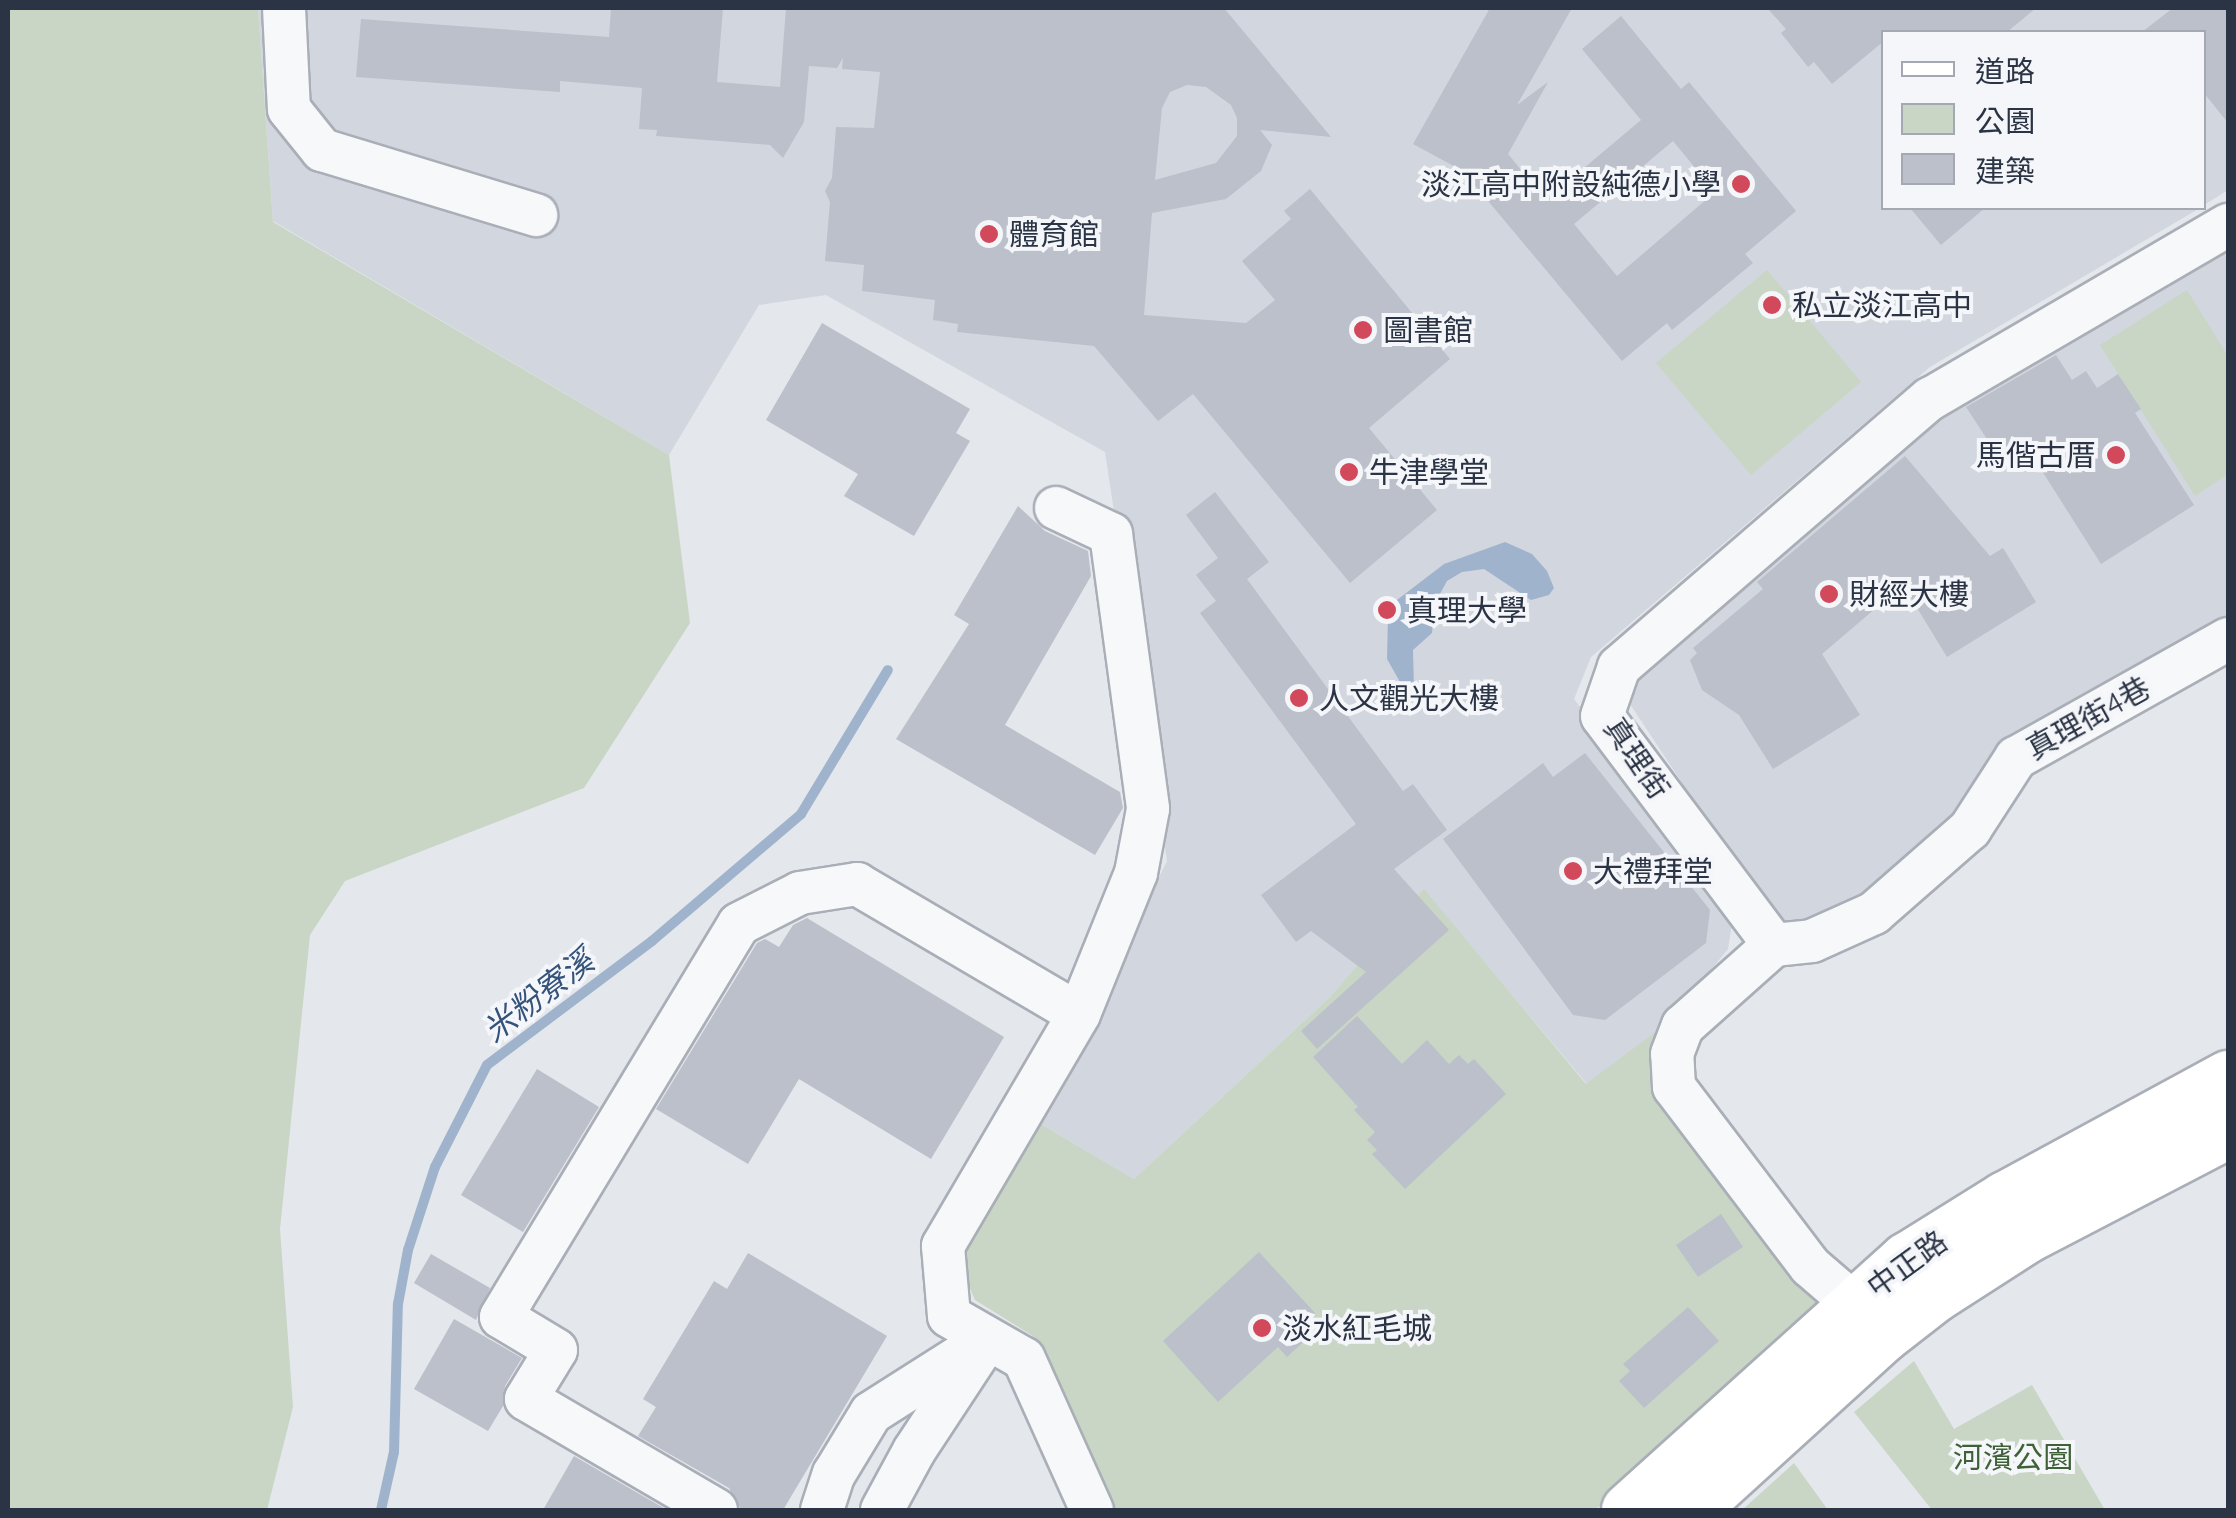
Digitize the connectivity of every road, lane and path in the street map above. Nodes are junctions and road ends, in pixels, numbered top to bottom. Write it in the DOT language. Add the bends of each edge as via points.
graph roads {
  1 [pos="284,8"];
  2 [pos="536,215"];
  3 [pos="2228,225"];
  4 [pos="1056,508"];
  5 [pos="2228,638"];
  6 [pos="1774,945"];
  7 [pos="1080,1014"];
  8 [pos="2228,1078"];
  9 [pos="2228,1130"];
  10 [pos="1867,1320"];
  11 [pos="988,1339"];
  12 [pos="716,1510"];
  13 [pos="822,1510"];
  14 [pos="882,1510"];
  15 [pos="1092,1510"];
  16 [pos="1629,1510"];
  17 [pos="1689,1510"];
  1 -- 2 [label="street" via="289,109 322,150"];
  3 -- 6 [label="street, 真理街" via="1930,398 1619,667 1602,716"];
  4 -- 7 [label="street" via="1111,534 1148,809 1136,873"];
  5 -- 6 [label="street, 真理街4巷" via="2016,758 1970,829 1874,914 1812,941"];
  6 -- 10 [label="street" via="1683,1026 1672,1054 1674,1087 1810,1266"];
  7 -- 11 [label="street" via="943,1246 949,1316"];
  7 -- 12 [label="street" via="858,884 800,893 739,924 501,1318 556,1350 526,1399"];
  8 -- 10 [label="main road, 中正路" via="1907,1260"];
  9 -- 10 [label="main road, 中正路"];
  10 -- 16 [label="main road, 中正路"];
  10 -- 17 [label="main road, 中正路"];
  11 -- 13 [label="street" via="871,1413 834,1474"];
  11 -- 14 [label="street"];
  11 -- 15 [label="street" via="1024,1359"];
}
